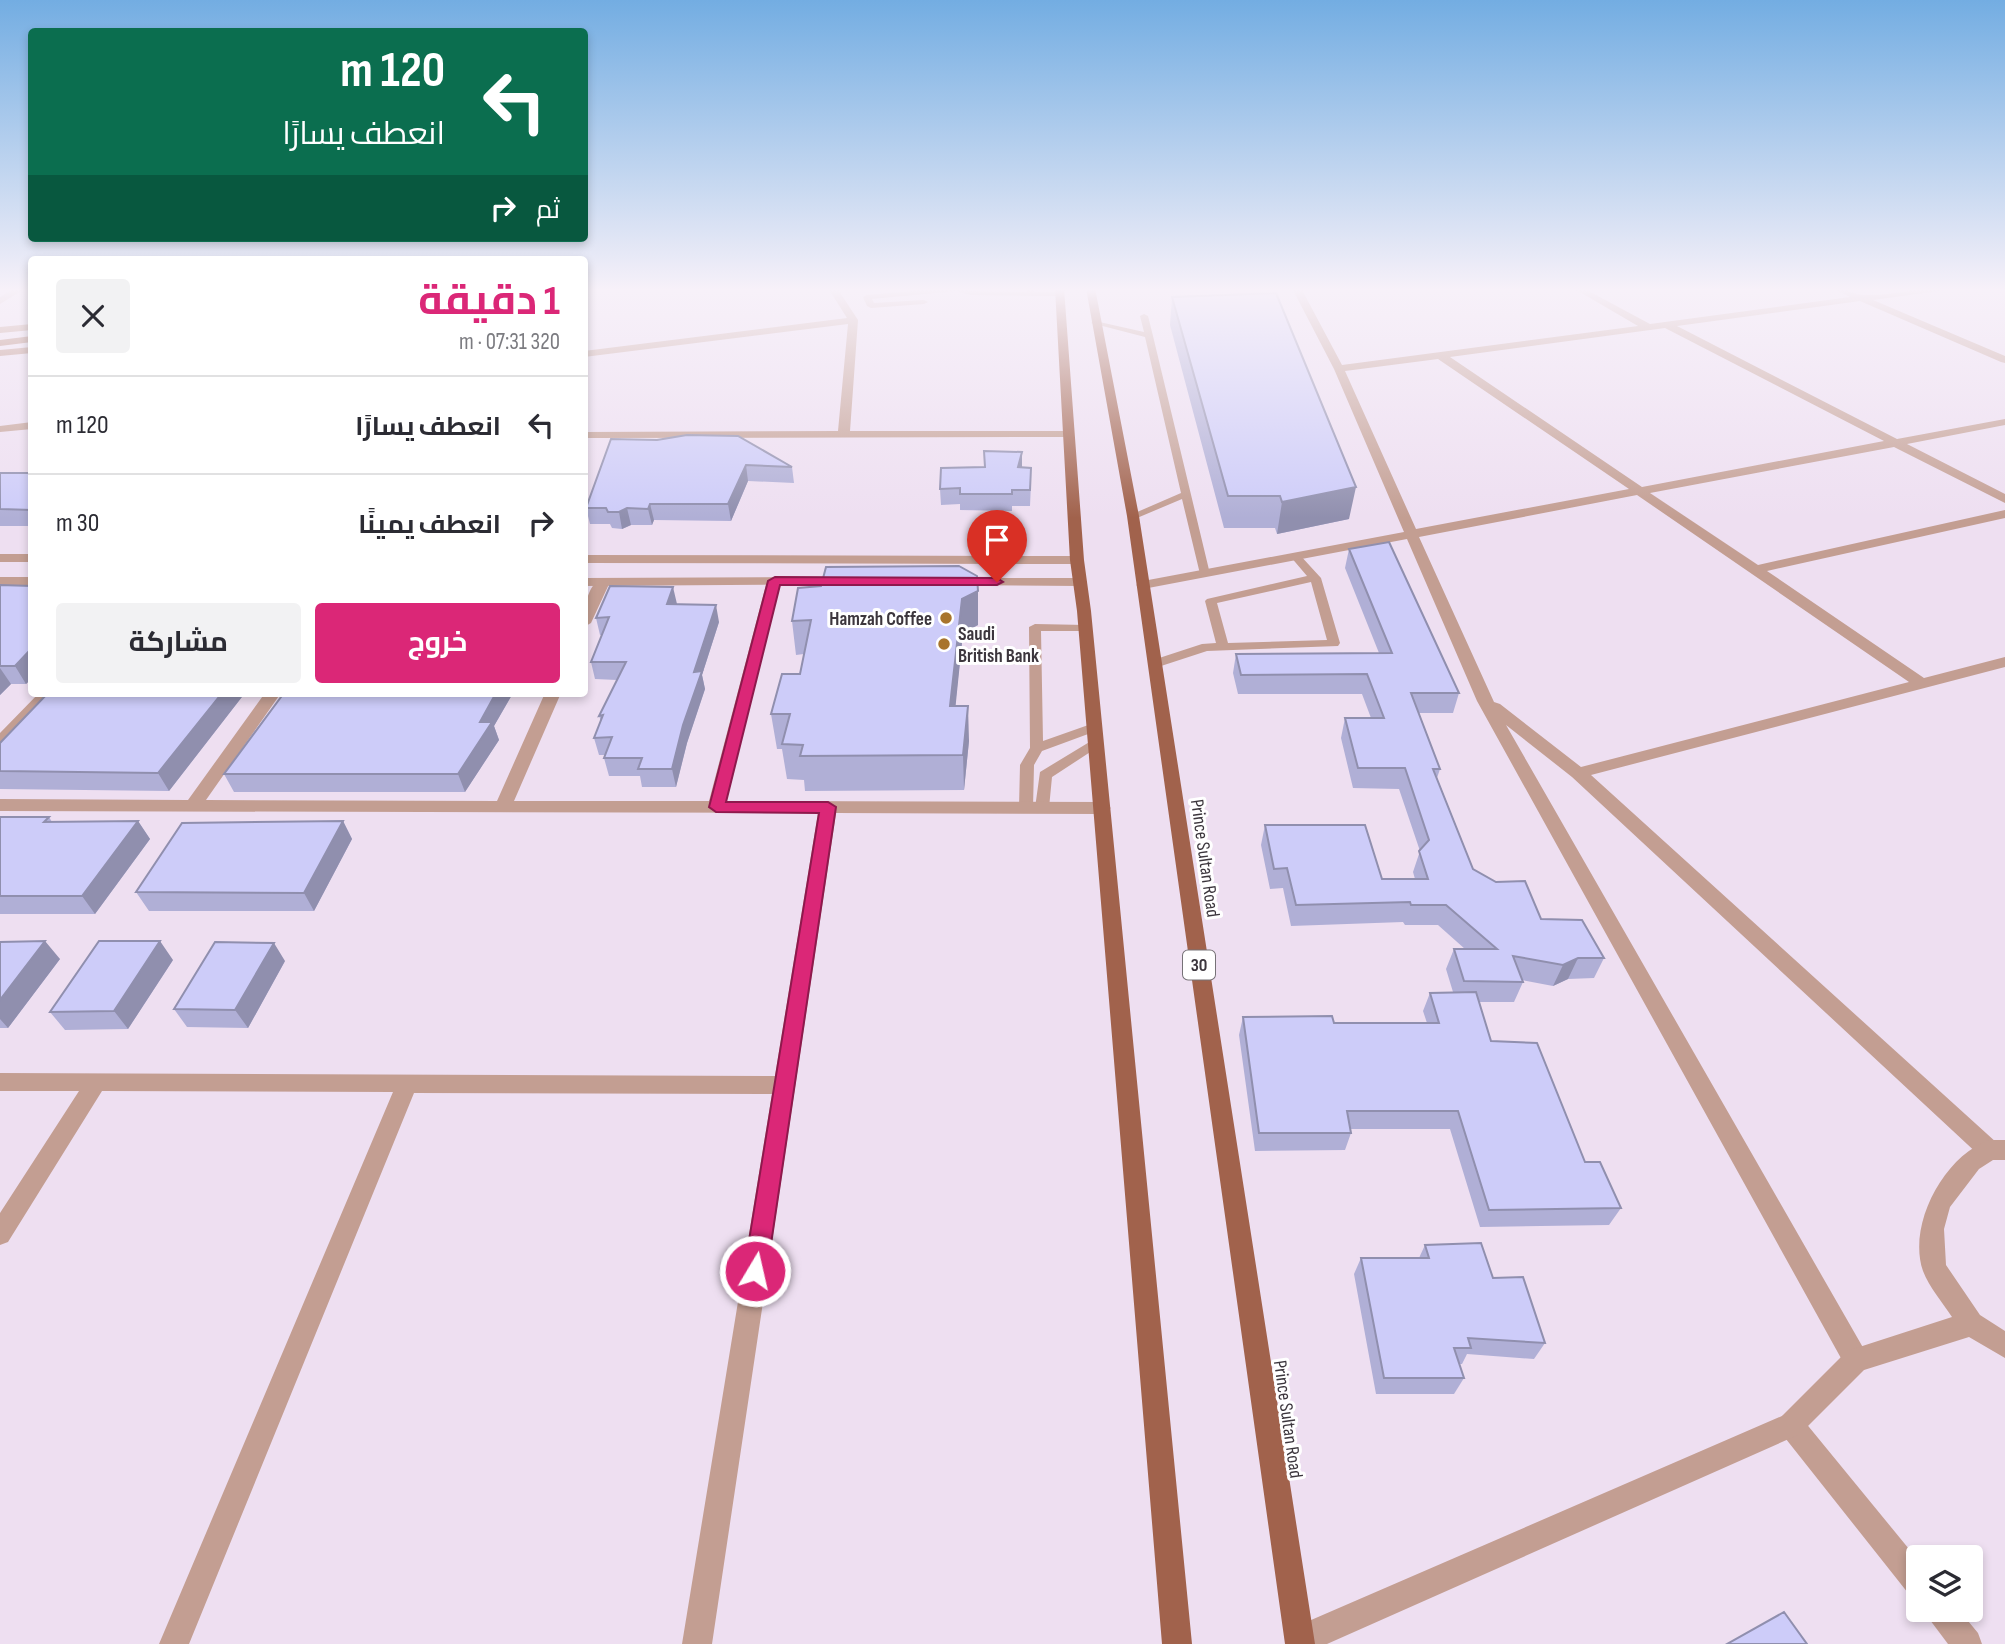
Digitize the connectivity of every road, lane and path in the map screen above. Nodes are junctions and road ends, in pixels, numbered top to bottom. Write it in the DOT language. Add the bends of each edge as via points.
graph roads {
  1 [pos="849,365"];
  2 [pos="1064,365"];
  3 [pos="1104,365"];
  4 [pos="1156,365"];
  5 [pos="1337,365"];
  6 [pos="1370,365"];
  7 [pos="1454,365"];
  8 [pos="1744,365"];
  9 [pos="1339,369"];
  10 [pos="2005,422"];
  11 [pos="28,426"];
  12 [pos="0,429"];
  13 [pos="844,433"];
  14 [pos="1069,434"];
  15 [pos="588,435"];
  16 [pos="1895,443"];
  17 [pos="1639,491"];
  18 [pos="1186,494"];
  19 [pos="2005,499"];
  20 [pos="2005,514"];
  21 [pos="1132,516"];
  22 [pos="1412,534"];
  23 [pos="1295,556"];
  24 [pos="0,558"];
  25 [pos="28,558"];
  26 [pos="588,559"];
  27 [pos="720,560"];
  28 [pos="1077,560"];
  29 [pos="1755,570"];
  30 [pos="1205,574"];
  31 [pos="1315,578"];
  32 [pos="0,581"];
  33 [pos="28,581"];
  34 [pos="713,581"];
  35 [pos="775,581"];
  36 [pos="858,581"];
  37 [pos="588,582"];
  38 [pos="603,582"];
  39 [pos="941,582"];
  40 [pos="1080,582"];
  41 [pos="1143,585"];
  42 [pos="588,614"];
  43 [pos="1086,628"];
  44 [pos="1223,646"];
  45 [pos="2005,662"];
  46 [pos="1154,664"];
  47 [pos="1921,682"];
  48 [pos="44,697"];
  49 [pos="270,697"];
  50 [pos="551,697"];
  51 [pos="1485,701"];
  52 [pos="1095,734"];
  53 [pos="0,743"];
  54 [pos="1037,748"];
  55 [pos="1578,773"];
  56 [pos="0,805"];
  57 [pos="193,805"];
  58 [pos="503,806"];
  59 [pos="716,807"];
  60 [pos="828,807"];
  61 [pos="1034,808"];
  62 [pos="1102,808"];
  63 [pos="0,1082"];
  64 [pos="408,1082"];
  65 [pos="96,1083"];
  66 [pos="785,1085"];
  67 [pos="1997,1150"];
  68 [pos="0,1234"];
  69 [pos="1971,1324"];
  70 [pos="2005,1345"];
  71 [pos="1856,1360"];
  72 [pos="1791,1425"];
  73 [pos="1906,1568"];
  74 [pos="1950,1622"];
  75 [pos="1299,1643"];
  76 [pos="174,1644"];
  77 [pos="698,1644"];
  78 [pos="1177,1644"];
  79 [pos="1967,1644"];
  1 -- 13 [label="street"];
  2 -- 14 [label="main road"];
  3 -- 21 [label="main road, Prince Sultan Road / 30"];
  4 -- 18 [label="lane"];
  5 -- 9 [label="street"];
  6 -- 9 [label="street"];
  7 -- 17 [label="street"];
  8 -- 16 [label="street"];
  9 -- 22 [label="street"];
  10 -- 16 [label="street"];
  11 -- 12 [label="street"];
  13 -- 14 [label="street"];
  13 -- 15 [label="street"];
  14 -- 28 [label="main road"];
  16 -- 17 [label="street"];
  16 -- 19 [label="street"];
  17 -- 22 [label="street"];
  17 -- 29 [label="street"];
  18 -- 21 [label="lane"];
  18 -- 30 [label="lane"];
  20 -- 29 [label="street"];
  21 -- 41 [label="main road, Prince Sultan Road / 30"];
  22 -- 23 [label="street"];
  22 -- 51 [label="street"];
  23 -- 30 [label="street"];
  23 -- 31 [label="lane"];
  24 -- 25 [label="street"];
  26 -- 27 [label="street"];
  27 -- 28 [label="street"];
  27 -- 34 [label="street"];
  28 -- 40 [label="main road"];
  29 -- 47 [label="street"];
  30 -- 41 [label="street"];
  31 -- 44 [label="lane" via="1211,601"];
  31 -- 44 [label="lane" via="1334,643"];
  32 -- 33 [label="street"];
  34 -- 35 [label="street"];
  34 -- 38 [label="street"];
  35 -- 36 [label="street"];
  35 -- 59 [label="street"];
  37 -- 38 [label="street"];
  38 -- 42 [label="street"];
  39 -- 40 [label="street"];
  40 -- 43 [label="main road"];
  41 -- 46 [label="main road, Prince Sultan Road / 30"];
  43 -- 52 [label="main road"];
  43 -- 54 [label="lane" via="1035,627"];
  44 -- 46 [label="lane"];
  45 -- 47 [label="street"];
  46 -- 75 [label="main road, Prince Sultan Road / 30"];
  47 -- 55 [label="street"];
  48 -- 53 [label="street"];
  49 -- 57 [label="street"];
  50 -- 58 [label="street"];
  51 -- 55 [label="street"];
  51 -- 71 [label="street"];
  52 -- 54 [label="lane"];
  52 -- 61 [label="lane" via="1045,775"];
  52 -- 62 [label="main road"];
  54 -- 61 [label="lane" via="1027,765"];
  55 -- 67 [label="street"];
  56 -- 57 [label="street"];
  57 -- 58 [label="street"];
  58 -- 59 [label="street"];
  59 -- 60 [label="street"];
  60 -- 61 [label="street"];
  60 -- 66 [label="street"];
  61 -- 62 [label="street"];
  62 -- 78 [label="main road"];
  63 -- 65 [label="street"];
  64 -- 65 [label="street"];
  64 -- 66 [label="street"];
  64 -- 76 [label="street"];
  65 -- 68 [label="street"];
  66 -- 77 [label="street"];
  67 -- 69 [label="street" via="1971,1161 1957,1178 1940,1202 1932,1229 1934,1268"];
  69 -- 70 [label="street"];
  69 -- 71 [label="street"];
  71 -- 72 [label="street"];
  72 -- 73 [label="street"];
  72 -- 75 [label="street"];
  74 -- 79 [label="street"];
}
